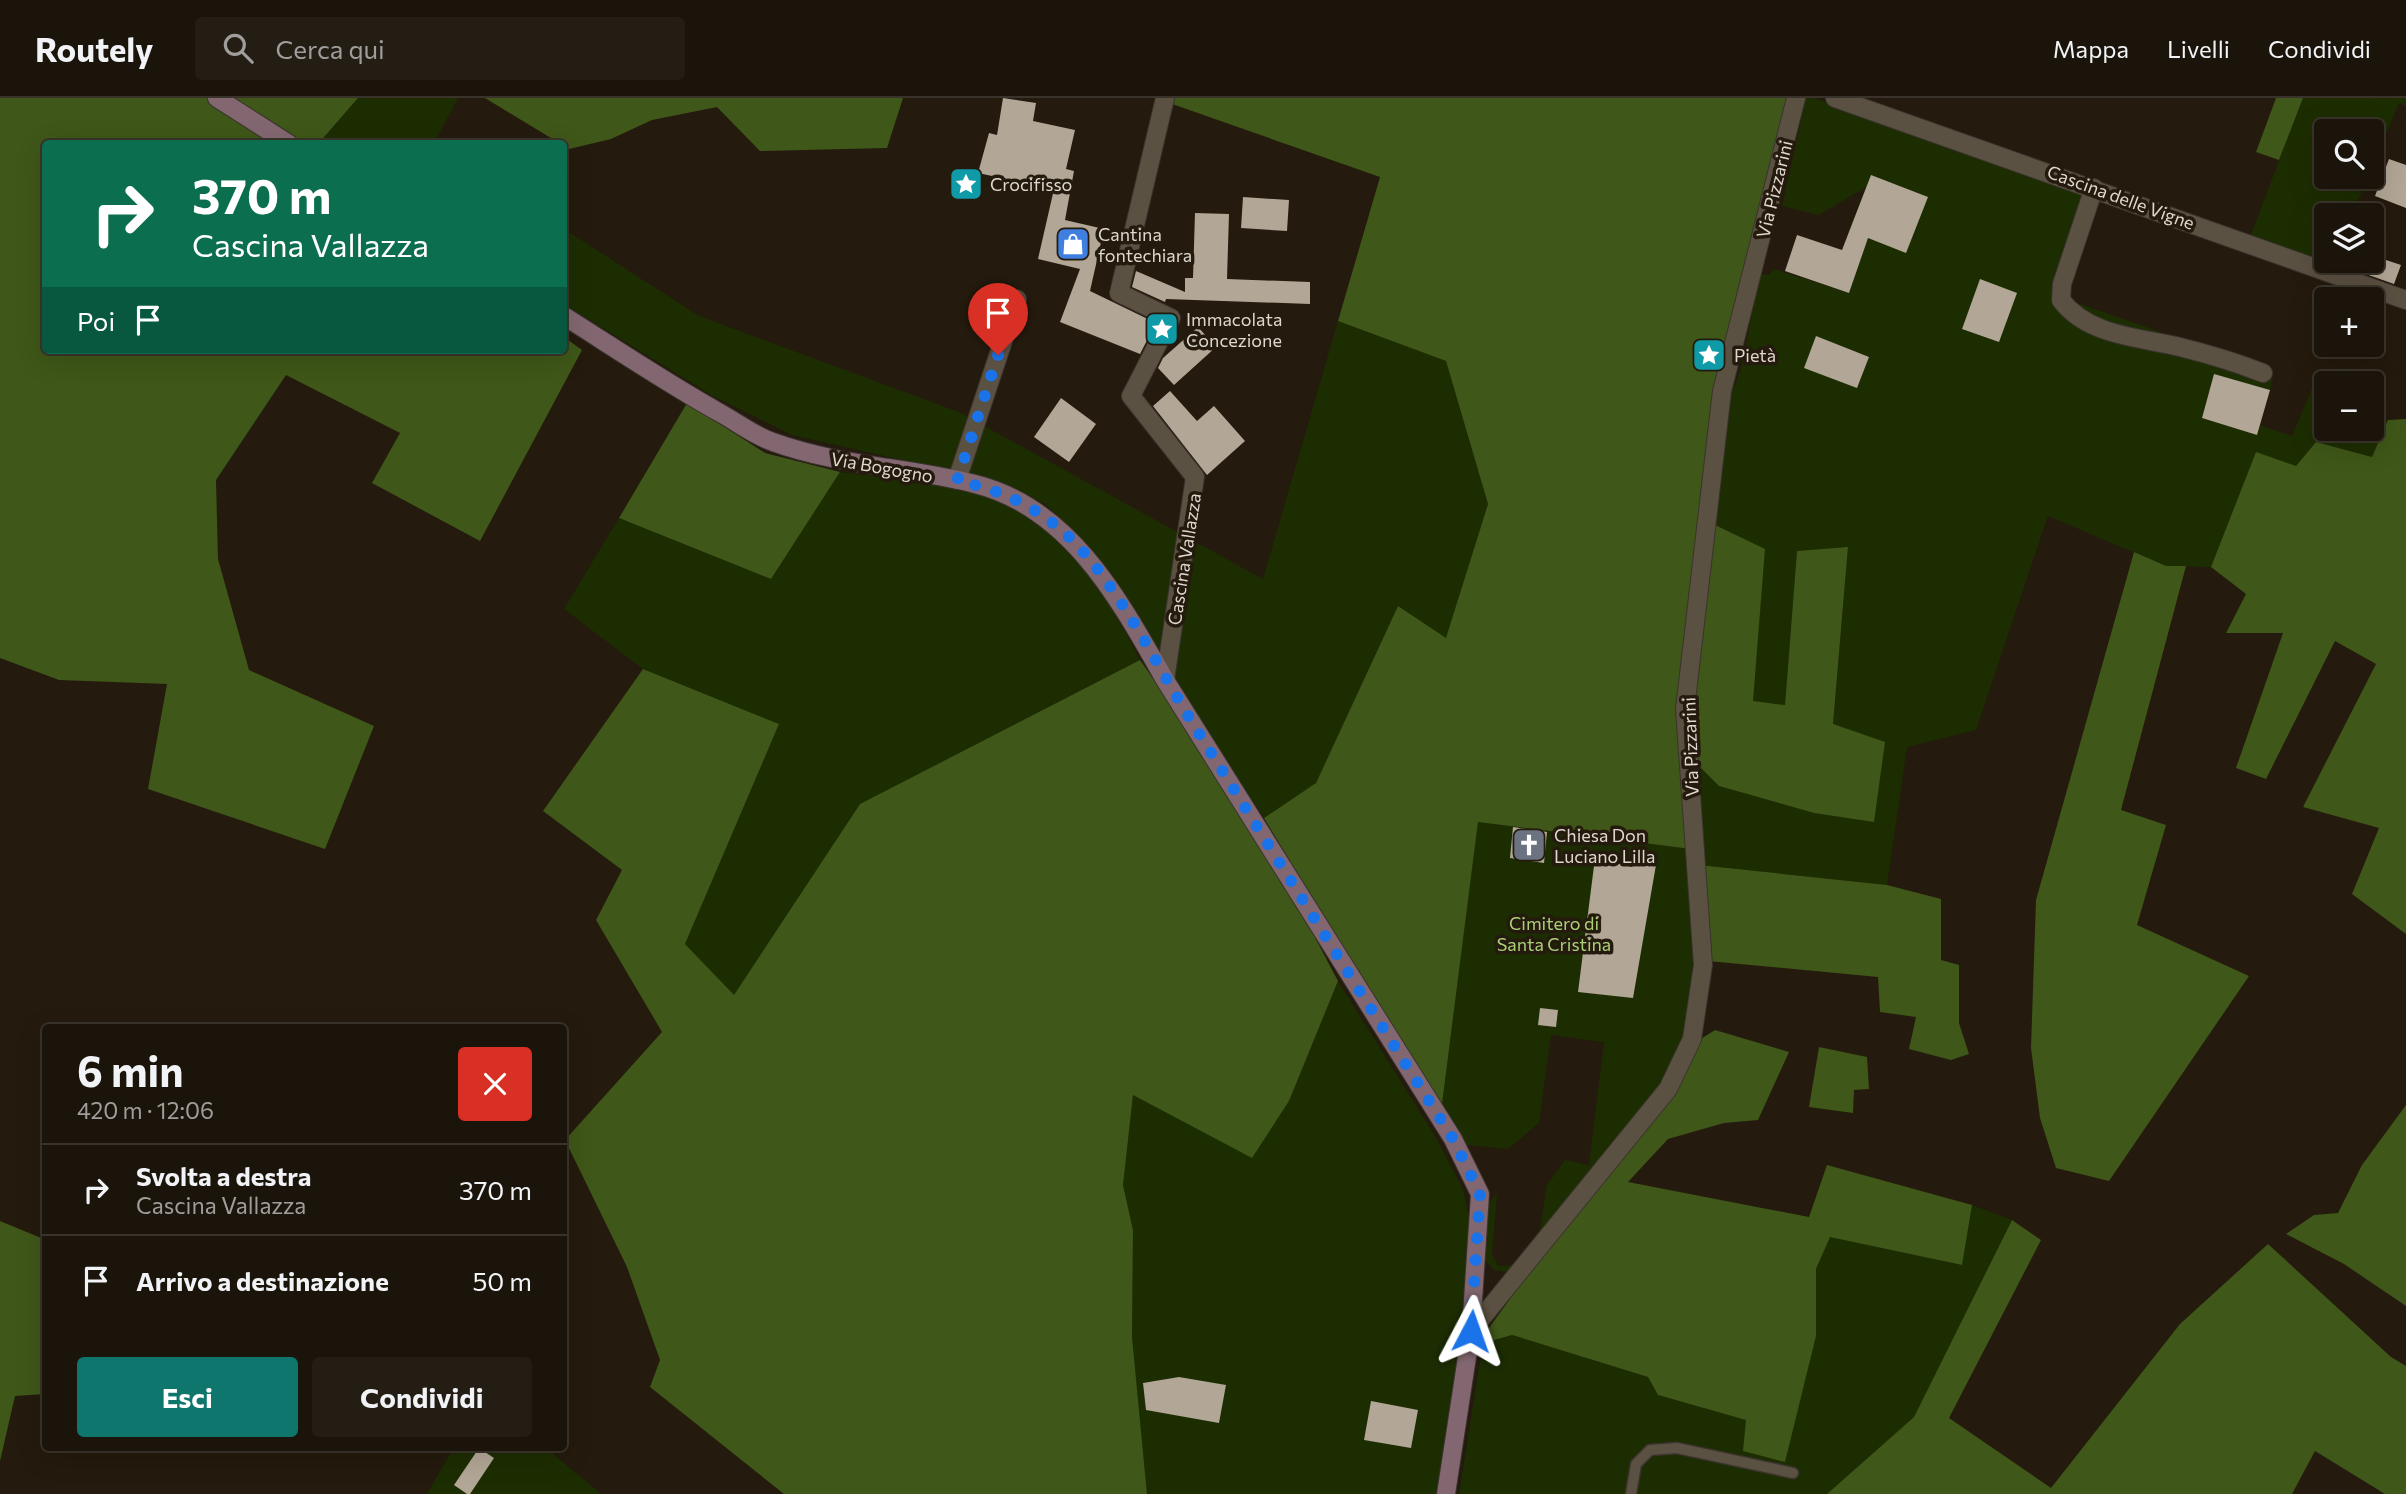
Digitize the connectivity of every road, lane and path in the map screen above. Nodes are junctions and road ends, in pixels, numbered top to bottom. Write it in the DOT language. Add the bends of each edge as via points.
graph roads {
  1 [pos="217,98"];
  2 [pos="1165,98"];
  3 [pos="1796,98"];
  4 [pos="1835,98"];
  5 [pos="283,140"];
  6 [pos="2094,188"];
  7 [pos="1017,299"];
  8 [pos="2406,300"];
  9 [pos="567,318"];
  10 [pos="2263,373"];
  11 [pos="957,481"];
  12 [pos="1165,680"];
  13 [pos="1471,1331"];
  14 [pos="1793,1473"];
  15 [pos="1446,1494"];
  16 [pos="1631,1494"];
  1 -- 5 [label="main road"];
  2 -- 12 [label="street, Cascina Vallazza" via="1120,295 1171,318 1131,397 1195,477"];
  3 -- 13 [label="street, Via Pizzarini" via="1722,391 1686,700 1703,965 1692,1039 1668,1089"];
  4 -- 6 [label="street, Cascina delle Vigne"];
  6 -- 8 [label="street, Cascina delle Vigne"];
  6 -- 10 [label="street" via="2063,284 2061,300 2069,311 2106,330 2228,359"];
  7 -- 11 [label="street"];
  9 -- 11 [label="main road, Via Bogogno" via="770,442 845,463"];
  11 -- 12 [label="main road, Via Bogogno" via="1027,505 1080,548 1132,622"];
  12 -- 13 [label="main road, Via Bogogno" via="1453,1139 1480,1194"];
  13 -- 15 [label="main road, Via Bogogno"];
  14 -- 16 [label="lane" via="1677,1448 1650,1450 1636,1464"];
}
